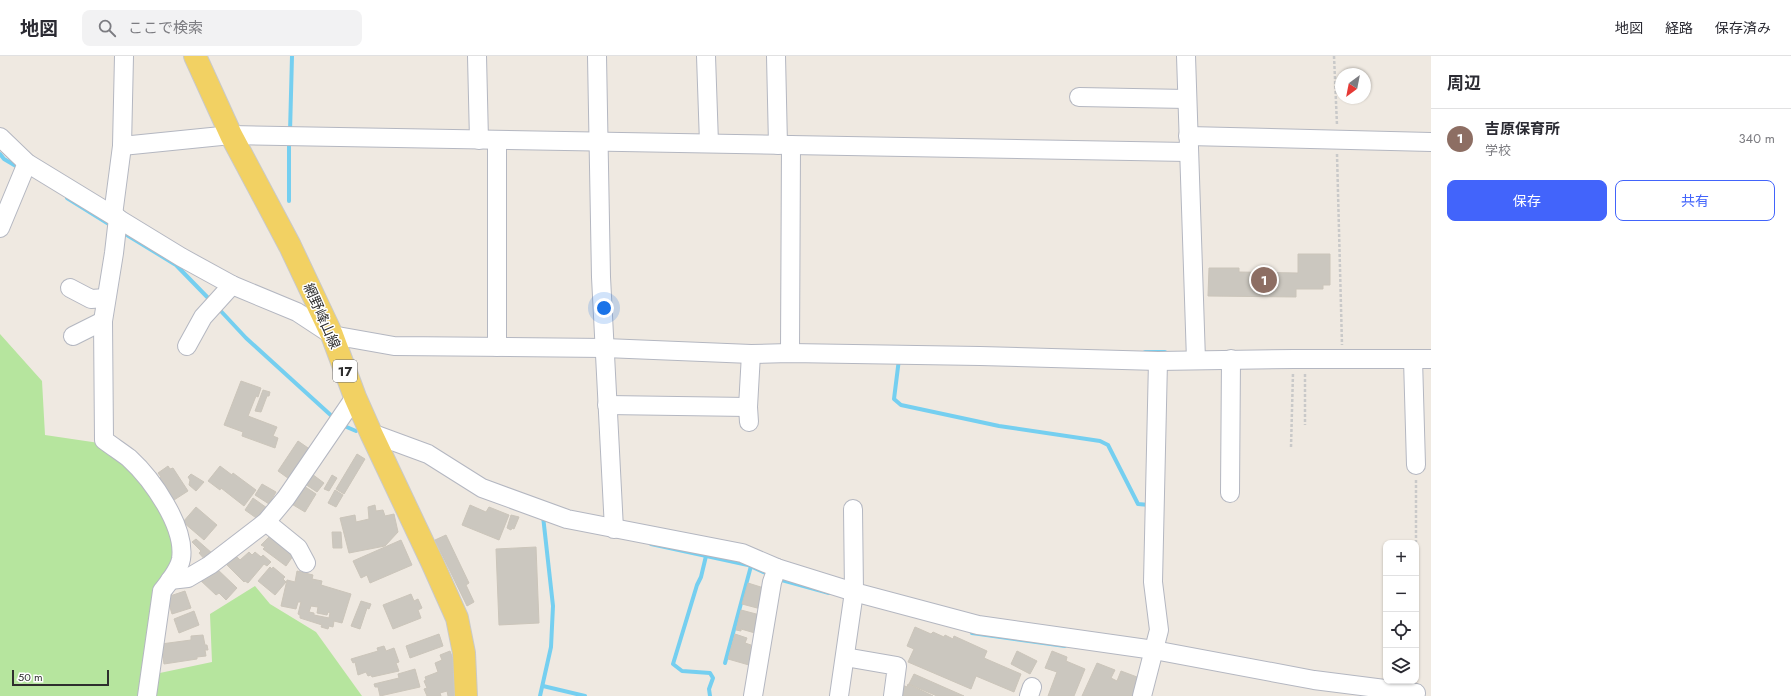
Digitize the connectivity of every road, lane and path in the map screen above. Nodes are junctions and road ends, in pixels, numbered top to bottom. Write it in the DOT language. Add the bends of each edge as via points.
graph roads {
  1 [pos="124,56"];
  2 [pos="195,56"];
  3 [pos="477,56"];
  4 [pos="597,56"];
  5 [pos="706,56"];
  6 [pos="776,56"];
  7 [pos="1186,56"];
  8 [pos="1334,56"];
  9 [pos="1079,97"];
  10 [pos="1187,99"];
  11 [pos="231,135"];
  12 [pos="0,137"];
  13 [pos="478,140"];
  14 [pos="497,140"];
  15 [pos="599,140"];
  16 [pos="1337,140"];
  17 [pos="1431,142"];
  18 [pos="709,143"];
  19 [pos="1188,144"];
  20 [pos="784,145"];
  21 [pos="122,146"];
  22 [pos="27,163"];
  23 [pos="116,216"];
  24 [pos="0,228"];
  25 [pos="232,285"];
  26 [pos="70,288"];
  27 [pos="106,298"];
  28 [pos="103,321"];
  29 [pos="332,335"];
  30 [pos="73,336"];
  31 [pos="187,346"];
  32 [pos="497,347"];
  33 [pos="605,348"];
  34 [pos="790,353"];
  35 [pos="751,354"];
  36 [pos="1231,359"];
  37 [pos="1299,359"];
  38 [pos="1413,359"];
  39 [pos="1431,359"];
  40 [pos="1196,360"];
  41 [pos="1342,360"];
  42 [pos="1158,361"];
  43 [pos="355,397"];
  44 [pos="607,405"];
  45 [pos="1305,425"];
  46 [pos="371,433"];
  47 [pos="1291,447"];
  48 [pos="1416,465"];
  49 [pos="1230,493"];
  50 [pos="853,510"];
  51 [pos="266,522"];
  52 [pos="614,529"];
  53 [pos="1416,540"];
  54 [pos="306,563"];
  55 [pos="777,568"];
  56 [pos="170,580"];
  57 [pos="854,592"];
  58 [pos="1154,650"];
  59 [pos="845,657"];
  60 [pos="1416,693"];
  61 [pos="147,696"];
  62 [pos="466,696"];
  63 [pos="753,696"];
  64 [pos="840,696"];
  65 [pos="893,696"];
  66 [pos="1142,696"];
  1 -- 21 [label="street"];
  2 -- 11 [label="main road, 網野峰山線 / 17"];
  3 -- 13 [label="street"];
  4 -- 15 [label="street"];
  5 -- 18 [label="street"];
  6 -- 20 [label="street"];
  7 -- 10 [label="street"];
  8 -- 16 [label="path"];
  9 -- 10 [label="street"];
  10 -- 19 [label="street"];
  11 -- 13 [label="street"];
  11 -- 21 [label="street"];
  11 -- 29 [label="main road, 網野峰山線 / 17" via="290,246"];
  12 -- 22 [label="street"];
  13 -- 14 [label="street"];
  14 -- 15 [label="street"];
  14 -- 32 [label="street"];
  15 -- 18 [label="street"];
  15 -- 33 [label="street"];
  16 -- 17 [label="street"];
  16 -- 19 [label="street"];
  16 -- 41 [label="path"];
  18 -- 20 [label="street"];
  19 -- 20 [label="street"];
  19 -- 40 [label="street"];
  20 -- 34 [label="street"];
  21 -- 23 [label="street"];
  22 -- 23 [label="street"];
  22 -- 24 [label="street"];
  23 -- 25 [label="street" via="181,257"];
  23 -- 27 [label="street"];
  25 -- 29 [label="street" via="297,312"];
  25 -- 31 [label="street" via="203,317"];
  26 -- 27 [label="street" via="91,299"];
  27 -- 28 [label="street"];
  28 -- 30 [label="street"];
  28 -- 56 [label="street" via="104,440 129,459 150,481 172,516 182,545 181,561"];
  29 -- 32 [label="street" via="394,346"];
  29 -- 43 [label="main road, 網野峰山線 / 17"];
  32 -- 33 [label="street"];
  33 -- 35 [label="street"];
  33 -- 44 [label="street"];
  34 -- 35 [label="street"];
  34 -- 42 [label="street"];
  35 -- 44 [label="street" via="748,414"];
  36 -- 37 [label="street"];
  36 -- 40 [label="street"];
  36 -- 49 [label="street"];
  37 -- 41 [label="street"];
  37 -- 45 [label="path"];
  37 -- 47 [label="path"];
  38 -- 39 [label="street"];
  38 -- 41 [label="street"];
  38 -- 48 [label="street"];
  40 -- 42 [label="street"];
  42 -- 58 [label="street" via="1153,582 1159,630"];
  43 -- 46 [label="main road, 網野峰山線 / 17"];
  43 -- 51 [label="street" via="286,498"];
  44 -- 52 [label="street"];
  46 -- 52 [label="street" via="428,454 482,488 567,518"];
  46 -- 62 [label="main road, 網野峰山線 / 17" via="457,618 464,654"];
  48 -- 53 [label="path"];
  50 -- 57 [label="street"];
  51 -- 54 [label="street" via="298,548"];
  51 -- 56 [label="street" via="210,565 188,578"];
  52 -- 55 [label="street" via="742,553"];
  55 -- 57 [label="street"];
  55 -- 63 [label="street" via="772,582"];
  56 -- 61 [label="street" via="162,591"];
  57 -- 58 [label="street" via="978,625"];
  57 -- 59 [label="street"];
  58 -- 60 [label="street" via="1314,680"];
  58 -- 66 [label="street"];
  59 -- 64 [label="street"];
  59 -- 65 [label="street" via="897,666"];
}
